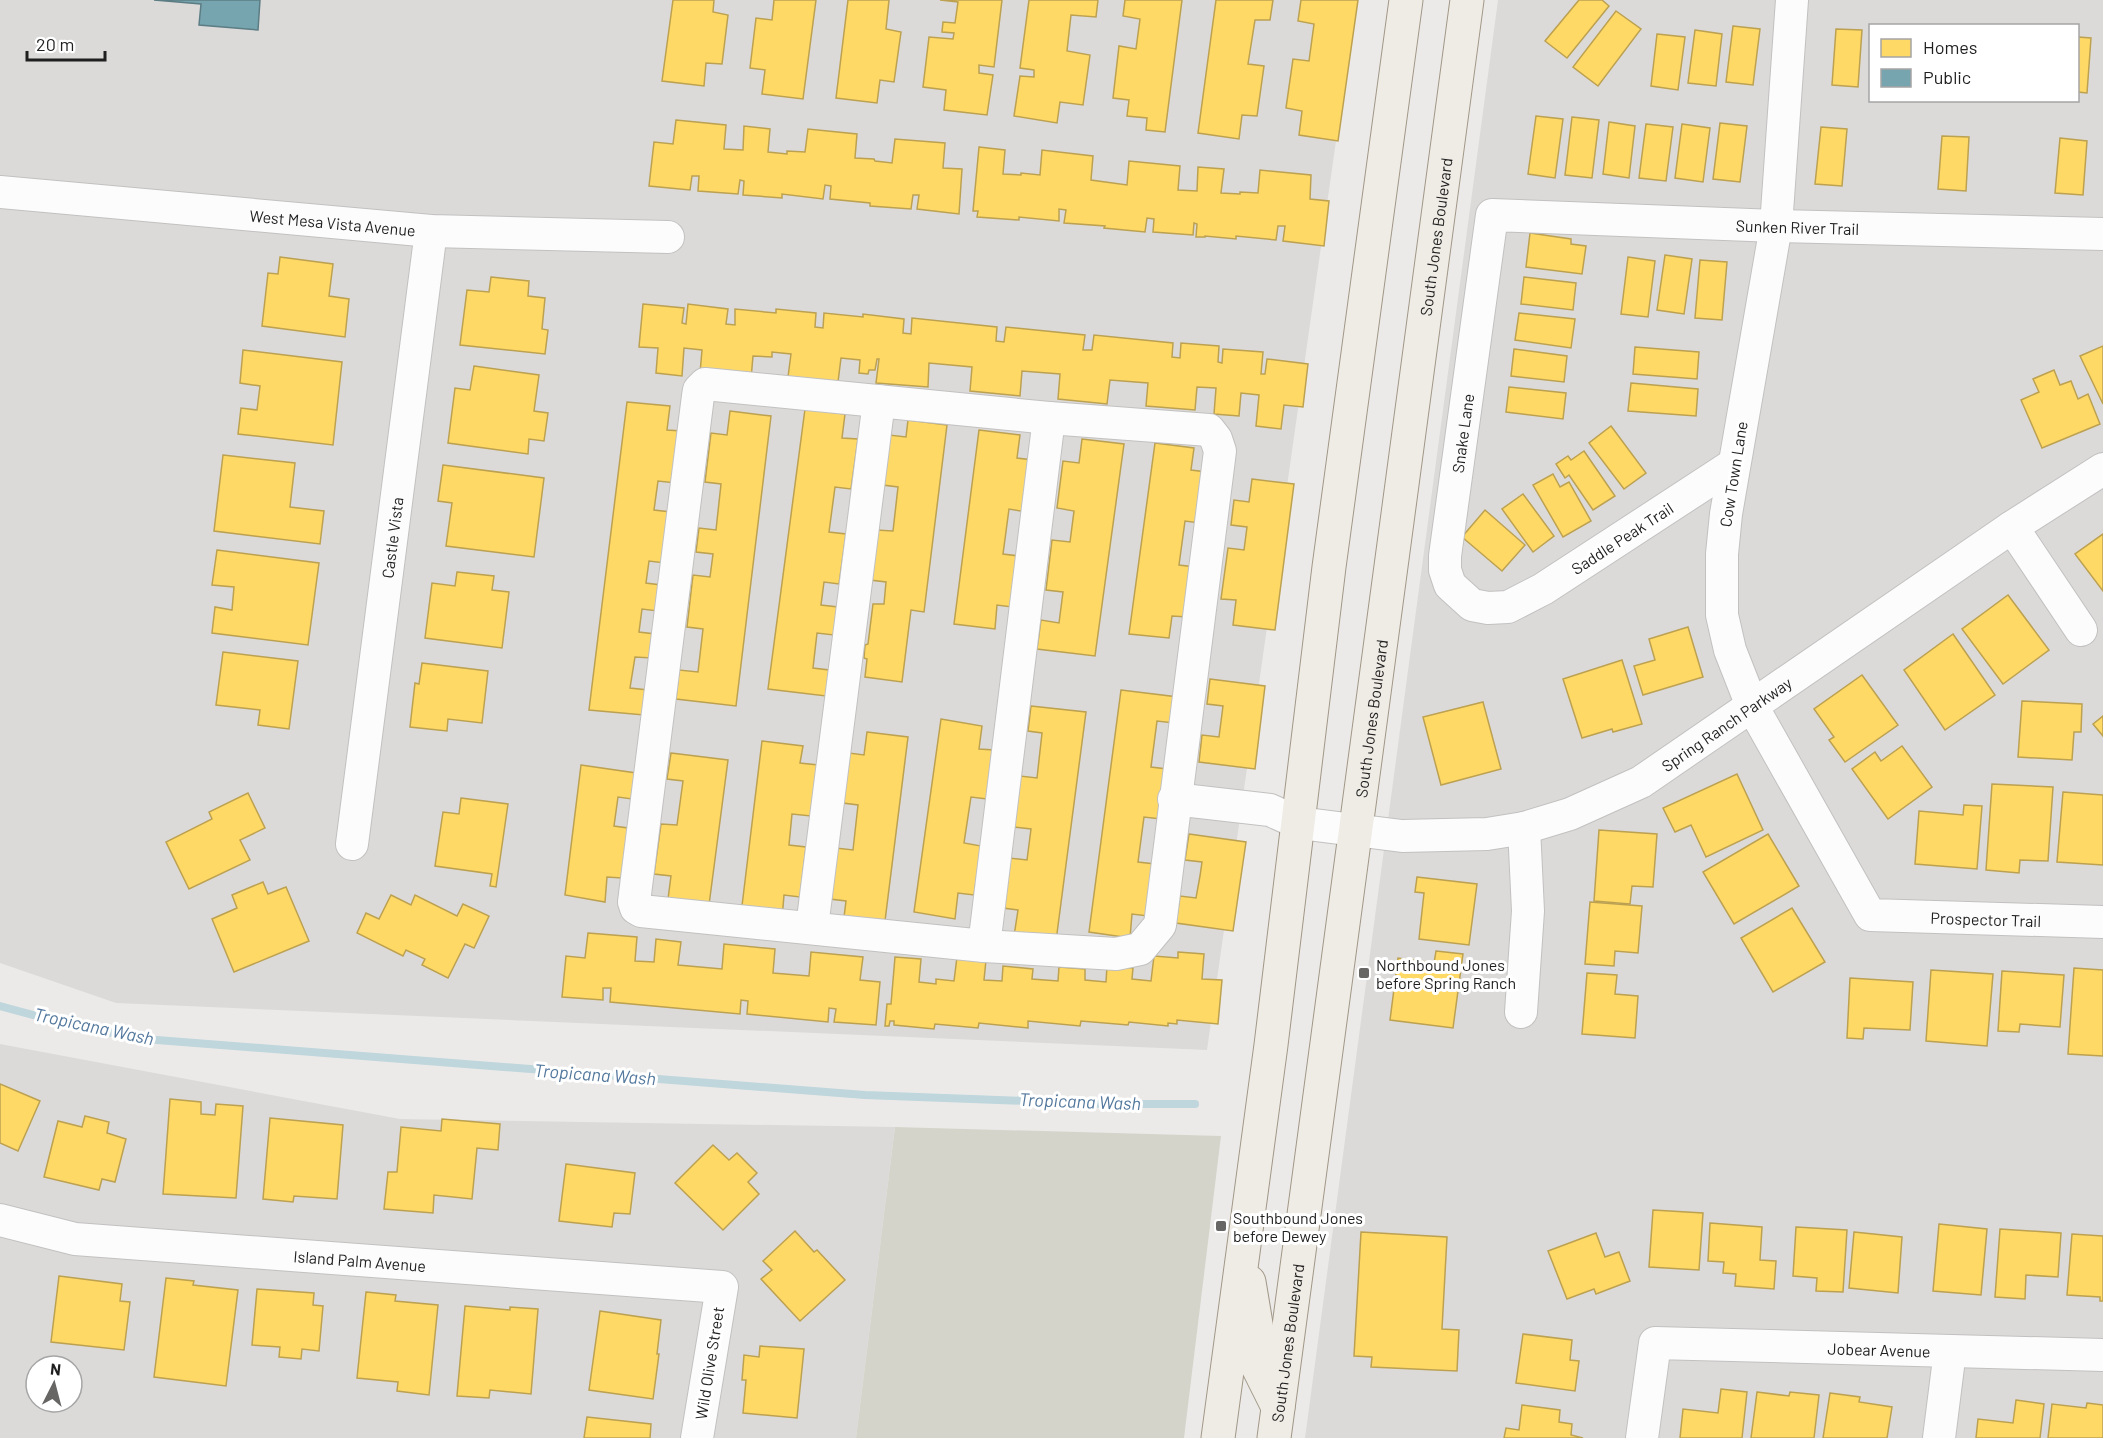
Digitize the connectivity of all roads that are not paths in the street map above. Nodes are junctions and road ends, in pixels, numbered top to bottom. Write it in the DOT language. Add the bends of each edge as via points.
graph roads {
  1 [pos="1406,0"];
  2 [pos="1467,0"];
  3 [pos="1792,0"];
  4 [pos="0,192"];
  5 [pos="1492,215"];
  6 [pos="1776,226"];
  7 [pos="431,231"];
  8 [pos="2103,234"];
  9 [pos="668,237"];
  10 [pos="879,401"];
  11 [pos="1049,418"];
  12 [pos="1733,465"];
  13 [pos="2103,469"];
  14 [pos="2012,527"];
  15 [pos="1508,607"];
  16 [pos="2081,630"];
  17 [pos="1752,706"];
  18 [pos="1174,799"];
  19 [pos="1299,823"];
  20 [pos="1524,828"];
  21 [pos="1356,830"];
  22 [pos="352,844"];
  23 [pos="1870,915"];
  24 [pos="2103,922"];
  25 [pos="812,927"];
  26 [pos="984,946"];
  27 [pos="1521,1012"];
  28 [pos="0,1220"];
  29 [pos="1243,1251"];
  30 [pos="722,1287"];
  31 [pos="1950,1351"];
  32 [pos="2103,1355"];
  33 [pos="1276,1422"];
  34 [pos="697,1438"];
  35 [pos="1218,1438"];
  36 [pos="1642,1438"];
  37 [pos="1939,1438"];
  1 -- 19 [label="main road" via="1329,567"];
  2 -- 21 [label="main road, South Jones Boulevard"];
  3 -- 6 [label="street, Cow Town Lane"];
  4 -- 7 [label="street, West Mesa Vista Avenue"];
  5 -- 6 [label="street, Sunken River Trail"];
  5 -- 15 [label="street, Snake Lane" via="1445,570 1450,585 1472,605"];
  6 -- 8 [label="street, Sunken River Trail"];
  6 -- 12 [label="street, Cow Town Lane"];
  7 -- 9 [label="street, West Mesa Vista Avenue"];
  7 -- 22 [label="street, Castle Vista"];
  10 -- 11 [label="street"];
  10 -- 25 [label="street"];
  10 -- 25 [label="street" via="705,384 699,390 634,902 641,911"];
  11 -- 18 [label="street" via="1209,430 1220,451"];
  11 -- 26 [label="street"];
  12 -- 15 [label="street, Saddle Peak Trail" via="1543,589"];
  12 -- 17 [label="street, Cow Town Lane" via="1722,554 1722,615 1730,650"];
  13 -- 14 [label="street, Spring Ranch Parkway"];
  14 -- 16 [label="street"];
  14 -- 17 [label="street, Spring Ranch Parkway"];
  17 -- 20 [label="street, Spring Ranch Parkway" via="1641,782 1570,814"];
  17 -- 23 [label="street, Cow Town Lane"];
  18 -- 19 [label="street, Spring Ranch Parkway" via="1270,810"];
  18 -- 26 [label="street" via="1160,925 1140,950 1116,954"];
  19 -- 21 [label="street, Spring Ranch Parkway"];
  19 -- 29 [label="main road"];
  20 -- 21 [label="street, Spring Ranch Parkway" via="1487,834 1402,836"];
  20 -- 27 [label="street" via="1528,911"];
  21 -- 33 [label="main road, South Jones Boulevard"];
  23 -- 24 [label="street, Prospector Trail"];
  25 -- 26 [label="street"];
  28 -- 30 [label="street, Island Palm Avenue" via="75,1239"];
  29 -- 33 [label="main road" via="1258,1336 1257,1365"];
  29 -- 35 [label="main road"];
  30 -- 34 [label="street, Wild Olive Street"];
  31 -- 32 [label="street, Jobear Avenue"];
  31 -- 36 [label="street, Jobear Avenue" via="1655,1343"];
  31 -- 37 [label="street"];
}
